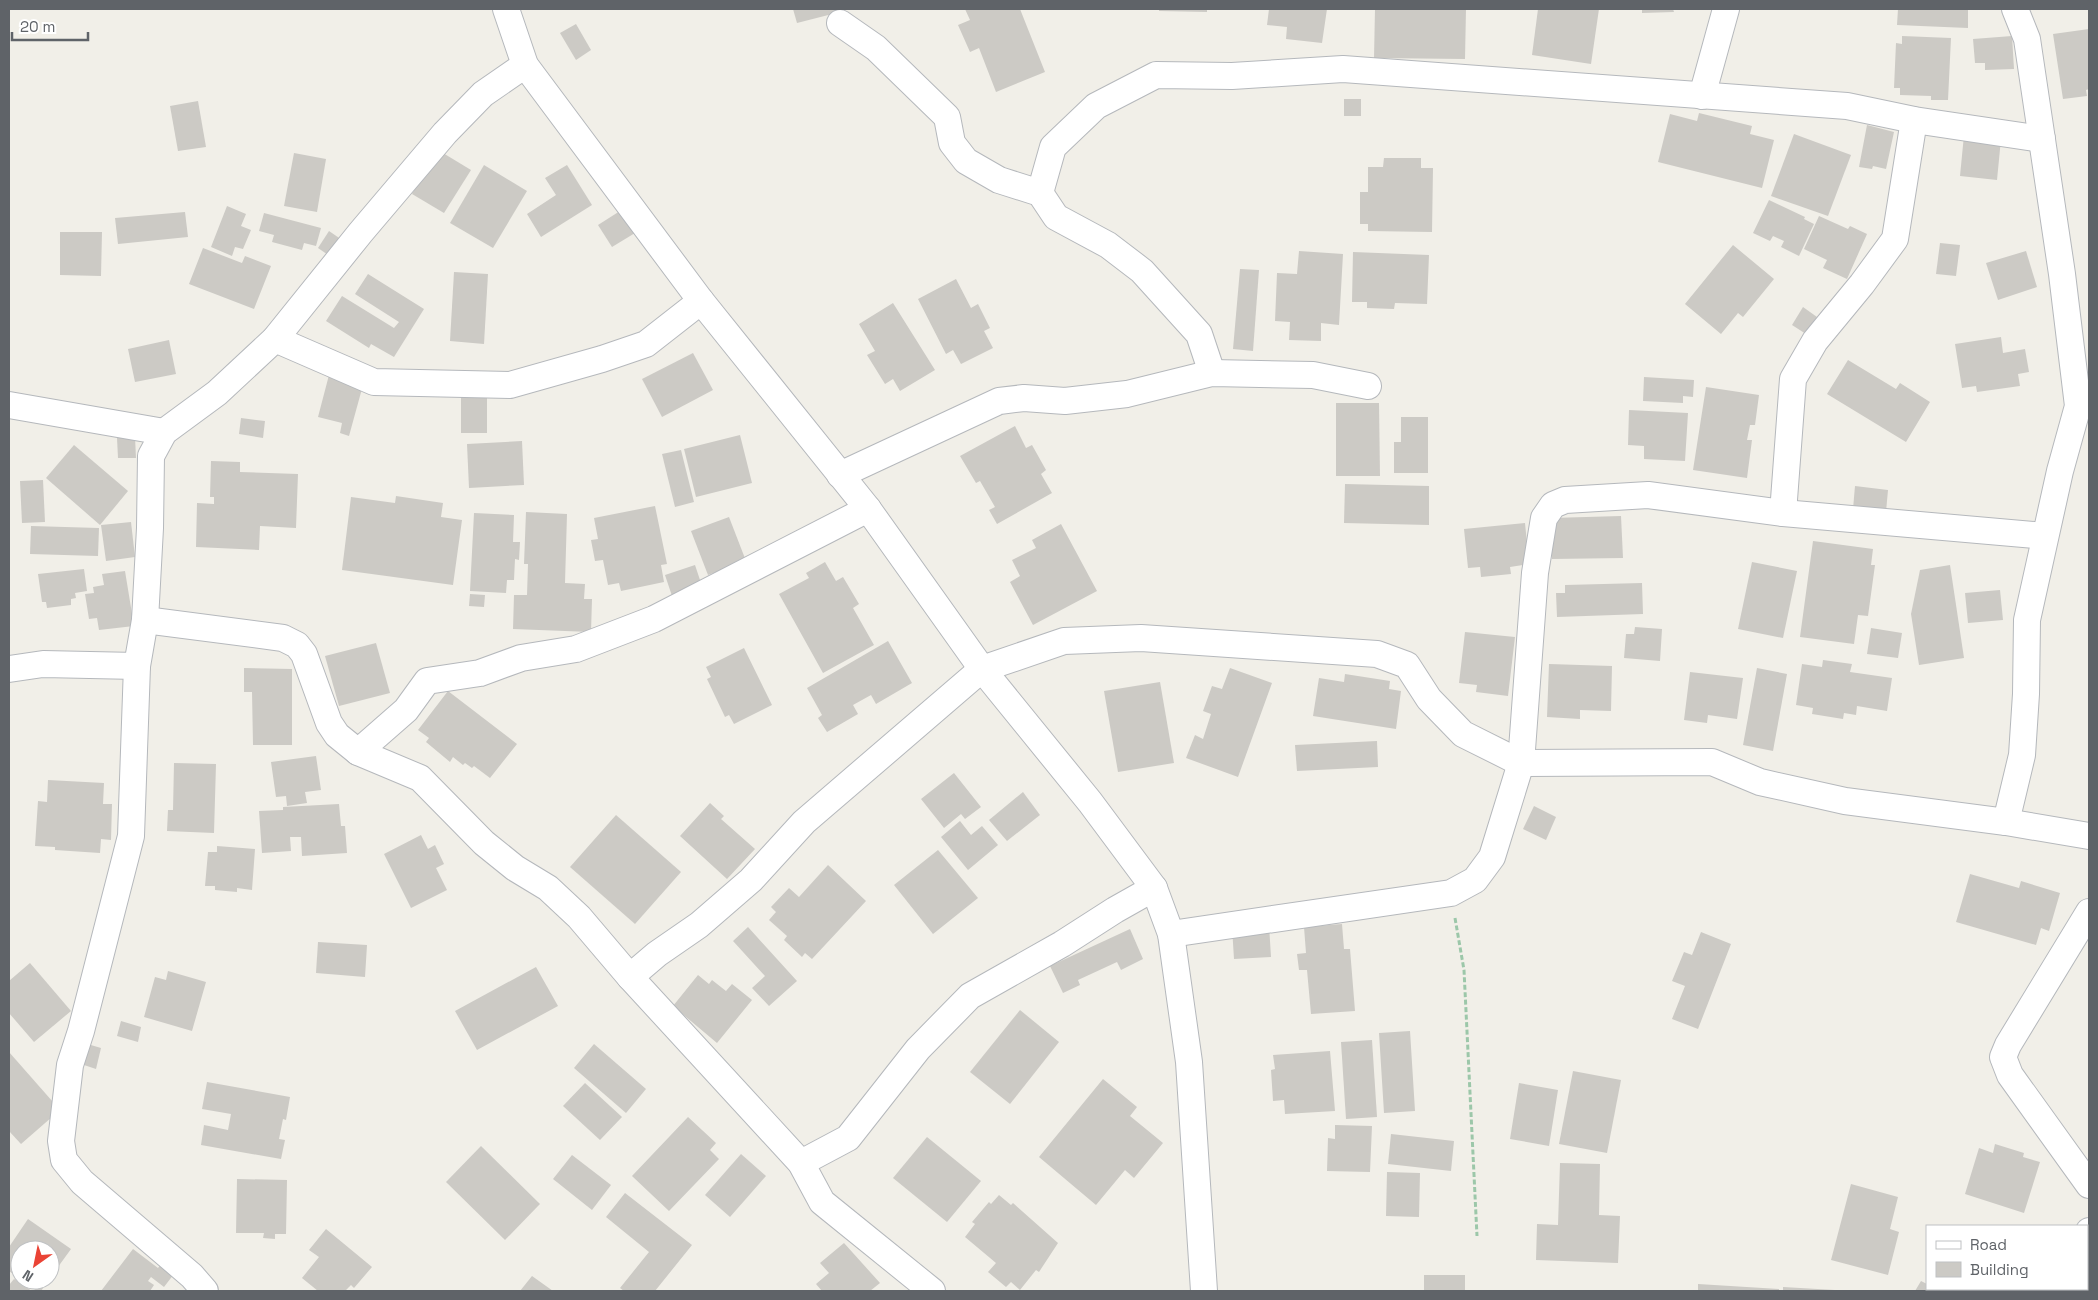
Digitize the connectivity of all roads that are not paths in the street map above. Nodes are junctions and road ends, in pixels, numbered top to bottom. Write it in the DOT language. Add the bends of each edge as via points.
graph roads {
  1 [pos="506,9"];
  2 [pos="1726,9"];
  3 [pos="2015,9"];
  4 [pos="840,23"];
  5 [pos="525,65"];
  6 [pos="1702,96"];
  7 [pos="1914,120"];
  8 [pos="2042,139"];
  9 [pos="1040,193"];
  10 [pos="701,301"];
  11 [pos="275,339"];
  12 [pos="1212,373"];
  13 [pos="1368,386"];
  14 [pos="9,405"];
  15 [pos="2084,405"];
  16 [pos="164,432"];
  17 [pos="840,474"];
  18 [pos="868,509"];
  19 [pos="1783,513"];
  20 [pos="2045,536"];
  21 [pos="146,620"];
  22 [pos="137,666"];
  23 [pos="9,669"];
  24 [pos="982,669"];
  25 [pos="358,752"];
  26 [pos="1521,763"];
  27 [pos="2006,822"];
  28 [pos="2089,836"];
  29 [pos="1154,888"];
  30 [pos="2089,912"];
  31 [pos="1171,934"];
  32 [pos="630,977"];
  33 [pos="801,1164"];
  34 [pos="2089,1186"];
  35 [pos="204,1291"];
  36 [pos="932,1291"];
  37 [pos="1204,1291"];
  1 -- 5 [label="street"];
  2 -- 6 [label="street"];
  3 -- 8 [label="street" via="2027,39"];
  4 -- 9 [label="street" via="876,48 947,118 952,143 966,162 999,180"];
  5 -- 10 [label="street"];
  5 -- 11 [label="street" via="482,94 445,132"];
  6 -- 7 [label="street" via="1847,106"];
  6 -- 9 [label="street" via="1343,69 1232,76 1156,75 1096,106 1052,147"];
  7 -- 8 [label="street"];
  7 -- 19 [label="street" via="1895,239 1815,341 1793,379"];
  8 -- 15 [label="street"];
  9 -- 12 [label="street" via="1056,217 1108,245 1142,271 1200,334"];
  10 -- 11 [label="street" via="646,344 510,385 374,382"];
  10 -- 17 [label="street"];
  11 -- 16 [label="street" via="217,393"];
  12 -- 13 [label="street" via="1314,375"];
  12 -- 17 [label="street" via="1127,394 1065,401 1024,398 999,401"];
  14 -- 16 [label="street"];
  15 -- 20 [label="street" via="2060,471"];
  16 -- 21 [label="street" via="151,456"];
  17 -- 18 [label="street"];
  18 -- 24 [label="street"];
  18 -- 25 [label="street" via="645,622 576,649 521,658 480,672 427,681 406,710"];
  19 -- 20 [label="street"];
  19 -- 26 [label="street" via="1648,495 1564,500 1553,505 1544,518 1535,574"];
  20 -- 27 [label="street" via="2027,620 2022,754"];
  21 -- 22 [label="street"];
  21 -- 25 [label="street" via="283,638 297,645 304,654 330,723 337,734"];
  22 -- 23 [label="street" via="42,664"];
  22 -- 35 [label="street" via="132,836 70,1065 62,1141 64,1160 82,1182 192,1276"];
  24 -- 26 [label="street" via="1064,641 1141,638 1377,654 1407,665 1429,699 1464,734"];
  24 -- 29 [label="street" via="1090,802"];
  24 -- 32 [label="street" via="804,822 751,880 699,925"];
  25 -- 32 [label="street" via="420,778 484,843 515,868 548,888 579,917"];
  26 -- 27 [label="street" via="1712,762 1760,782 1845,801"];
  26 -- 31 [label="street" via="1492,857 1475,880 1451,893"];
  27 -- 28 [label="street"];
  29 -- 31 [label="street"];
  29 -- 33 [label="street" via="970,996 918,1049 848,1138"];
  30 -- 34 [label="street" via="2003,1057 2010,1075"];
  31 -- 37 [label="street" via="1189,1062"];
  32 -- 33 [label="street"];
  33 -- 36 [label="street" via="822,1202"];
}
